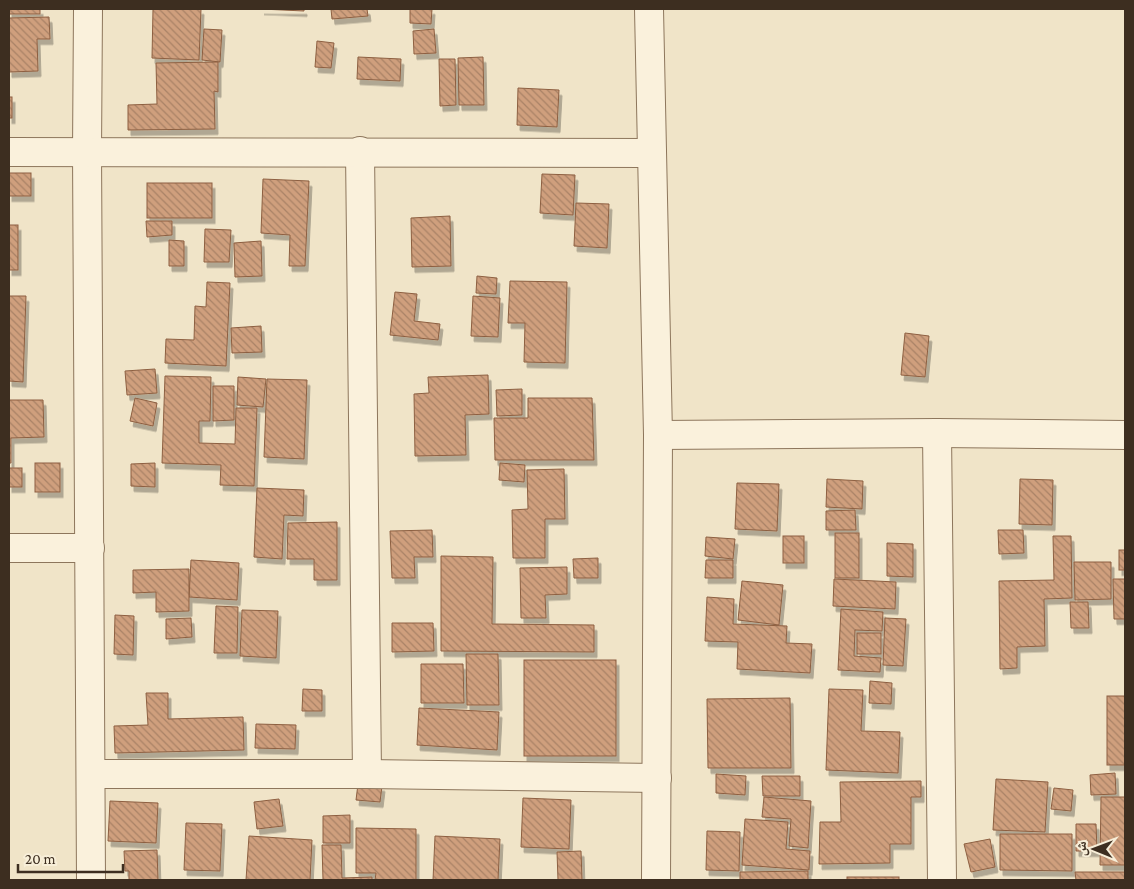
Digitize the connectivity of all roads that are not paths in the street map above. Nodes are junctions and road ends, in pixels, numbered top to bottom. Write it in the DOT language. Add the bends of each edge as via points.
graph roads {
  1 [pos="88,9"];
  2 [pos="649,9"];
  3 [pos="87,151"];
  4 [pos="360,151"];
  5 [pos="9,152"];
  6 [pos="652,152"];
  7 [pos="937,433"];
  8 [pos="658,435"];
  9 [pos="1125,435"];
  10 [pos="9,548"];
  11 [pos="90,548"];
  12 [pos="92,774"];
  13 [pos="367,774"];
  14 [pos="657,778"];
  15 [pos="92,880"];
  16 [pos="656,880"];
  17 [pos="942,880"];
  1 -- 3 [label="street"];
  2 -- 6 [label="street"];
  3 -- 4 [label="street"];
  3 -- 5 [label="street"];
  3 -- 11 [label="street"];
  4 -- 6 [label="street"];
  4 -- 13 [label="street"];
  6 -- 8 [label="street"];
  7 -- 8 [label="street"];
  7 -- 9 [label="street"];
  7 -- 17 [label="street"];
  8 -- 14 [label="street"];
  10 -- 11 [label="street"];
  11 -- 12 [label="street"];
  12 -- 13 [label="street"];
  12 -- 15 [label="street"];
  13 -- 14 [label="street"];
  14 -- 16 [label="street"];
}
